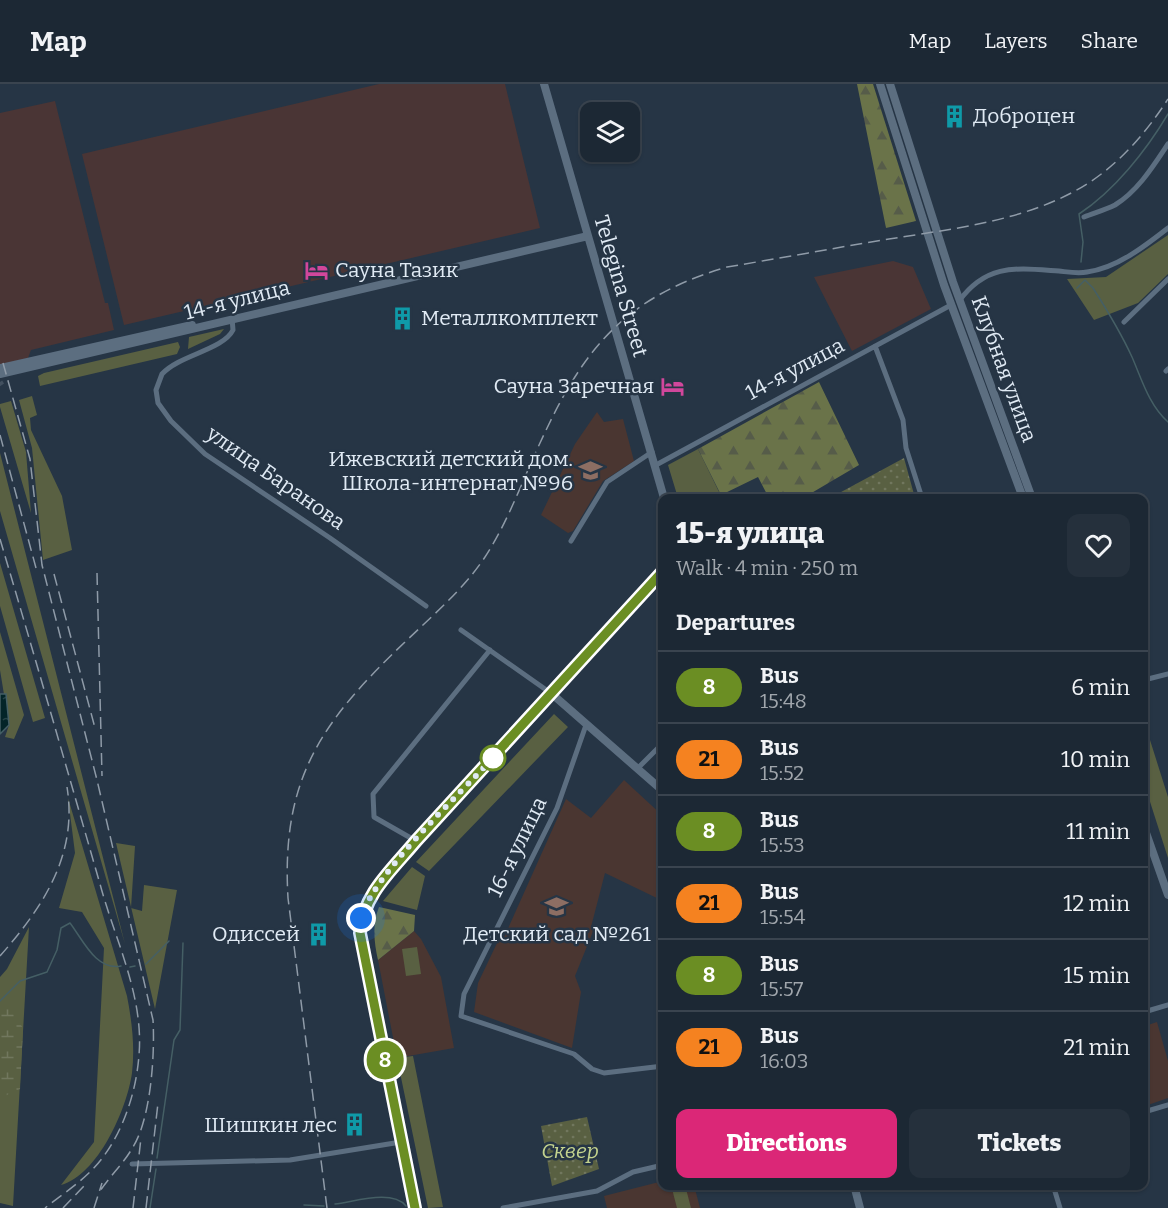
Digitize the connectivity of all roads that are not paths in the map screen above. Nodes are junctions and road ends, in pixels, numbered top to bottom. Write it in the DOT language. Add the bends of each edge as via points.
graph roads {
  1 [pos="544,84"];
  2 [pos="880,84"];
  3 [pos="890,84"];
  4 [pos="1168,144"];
  5 [pos="1084,217"];
  6 [pos="1168,228"];
  7 [pos="588,236"];
  8 [pos="1168,279"];
  9 [pos="959,301"];
  10 [pos="951,305"];
  11 [pos="229,319"];
  12 [pos="1124,322"];
  13 [pos="174,331"];
  14 [pos="875,346"];
  15 [pos="0,368"];
  16 [pos="0,374"];
  17 [pos="652,452"];
  18 [pos="656,465"];
  19 [pos="663,494"];
  20 [pos="921,494"];
  21 [pos="1022,494"];
  22 [pos="1031,494"];
  23 [pos="571,541"];
  24 [pos="658,577"];
  25 [pos="426,606"];
  26 [pos="461,630"];
  27 [pos="489,650"];
  28 [pos="1168,674"];
  29 [pos="1148,679"];
  30 [pos="552,694"];
  31 [pos="586,724"];
  32 [pos="658,748"];
  33 [pos="637,769"];
  34 [pos="658,787"];
  35 [pos="1148,838"];
  36 [pos="416,841"];
  37 [pos="1168,895"];
  38 [pos="1168,1005"];
  39 [pos="1148,1011"];
  40 [pos="658,1067"];
  41 [pos="1168,1104"];
  42 [pos="1148,1111"];
  43 [pos="401,1142"];
  44 [pos="132,1164"];
  45 [pos="658,1167"];
  46 [pos="855,1190"];
  47 [pos="1055,1190"];
  48 [pos="415,1208"];
  49 [pos="503,1208"];
  50 [pos="860,1208"];
  51 [pos="1060,1208"];
  1 -- 7 [label="main road, Telegina Street"];
  2 -- 10 [label="main road, Клубная улица"];
  3 -- 9 [label="main road, Клубная улица"];
  4 -- 5 [label="street" via="1131,192 1115,204"];
  6 -- 9 [label="street" via="1141,248 1087,272 1027,268 989,275 976,280"];
  7 -- 11 [label="main road, 14-я улица"];
  7 -- 17 [label="main road, Telegina Street"];
  8 -- 12 [label="street"];
  9 -- 10 [label="main road"];
  9 -- 22 [label="main road, Клубная улица"];
  10 -- 14 [label="street, 14-я улица"];
  10 -- 21 [label="main road, Клубная улица"];
  11 -- 13 [label="main road, 14-я улица"];
  11 -- 25 [label="street, улица Баранова" via="231,333 224,340 181,359 162,374 156,397 165,415 205,454"];
  13 -- 15 [label="main road"];
  13 -- 16 [label="main road"];
  14 -- 18 [label="street, 14-я улица"];
  14 -- 20 [label="street" via="903,420 906,448"];
  17 -- 18 [label="main road, Telegina Street"];
  17 -- 23 [label="street" via="607,482"];
  18 -- 19 [label="main road, Telegina Street"];
  24 -- 30 [label="main road"];
  26 -- 27 [label="street"];
  27 -- 30 [label="street"];
  27 -- 36 [label="street" via="373,794 374,817"];
  28 -- 29 [label="street"];
  30 -- 31 [label="main road"];
  30 -- 36 [label="main road"];
  31 -- 33 [label="main road"];
  31 -- 40 [label="street, 16-я улица" via="557,808 464,994 461,1016 574,1054 592,1069 604,1073"];
  32 -- 33 [label="street"];
  33 -- 34 [label="main road"];
  35 -- 37 [label="main road"];
  36 -- 43 [label="main road" via="365,906 360,933"];
  38 -- 39 [label="street"];
  41 -- 42 [label="street"];
  43 -- 44 [label="street" via="290,1160"];
  43 -- 48 [label="main road"];
  45 -- 49 [label="street" via="633,1172 597,1191"];
  46 -- 50 [label="main road"];
  47 -- 51 [label="street"];
}
